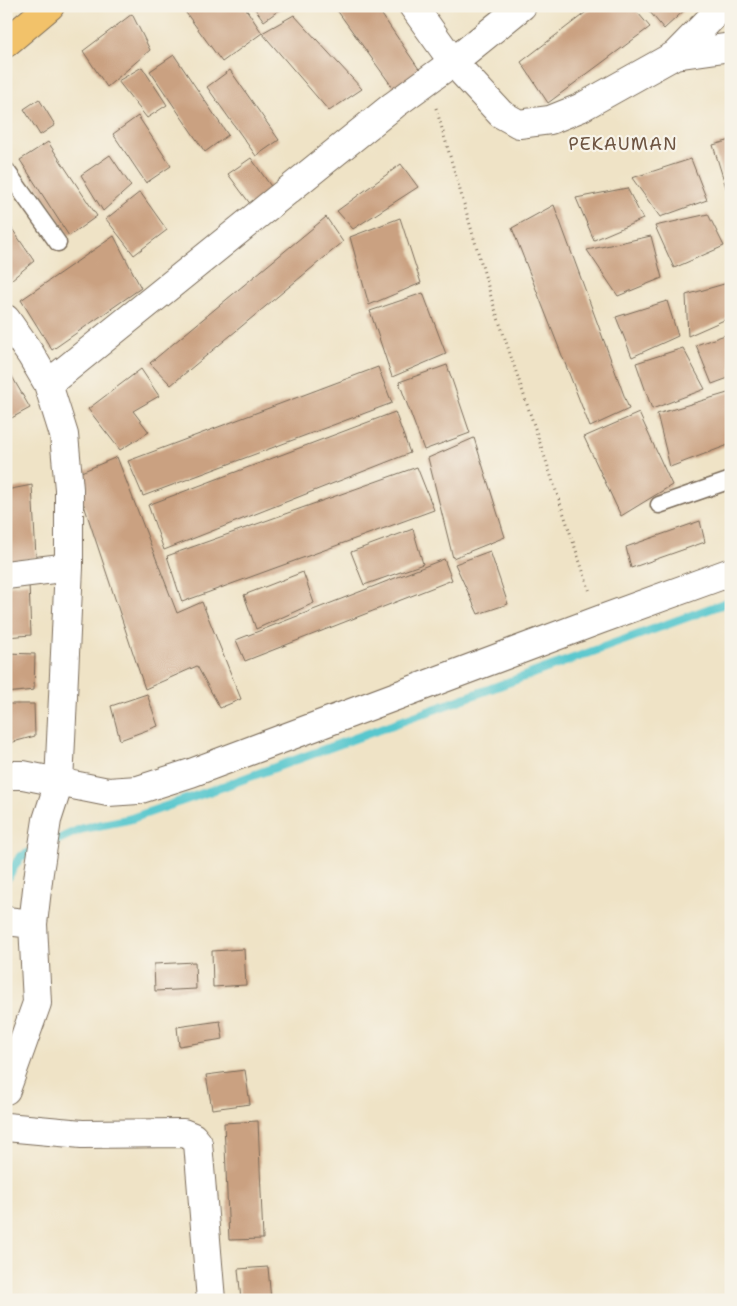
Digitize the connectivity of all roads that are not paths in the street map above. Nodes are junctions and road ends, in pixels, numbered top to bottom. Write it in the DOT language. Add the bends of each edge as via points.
graph roads {
  1 [pos="50,6"];
  2 [pos="413,6"];
  3 [pos="522,6"];
  4 [pos="723,6"];
  5 [pos="6,43"];
  6 [pos="731,47"];
  7 [pos="675,55"];
  8 [pos="453,62"];
  9 [pos="6,170"];
  10 [pos="58,243"];
  11 [pos="6,319"];
  12 [pos="48,384"];
  13 [pos="731,480"];
  14 [pos="659,505"];
  15 [pos="69,567"];
  16 [pos="731,572"];
  17 [pos="6,575"];
  18 [pos="6,775"];
  19 [pos="60,783"];
  20 [pos="6,921"];
  21 [pos="33,924"];
  22 [pos="6,1090"];
  23 [pos="6,1127"];
  24 [pos="211,1300"];
  1 -- 5 [label="highway"];
  2 -- 8 [label="street"];
  3 -- 8 [label="street"];
  4 -- 7 [label="street"];
  6 -- 7 [label="street"];
  7 -- 8 [label="street" via="580,108 550,120 519,124 501,114"];
  8 -- 12 [label="street"];
  9 -- 10 [label="lane"];
  11 -- 12 [label="street"];
  12 -- 15 [label="street" via="64,435 69,489"];
  13 -- 14 [label="lane"];
  15 -- 17 [label="street"];
  15 -- 19 [label="street"];
  16 -- 19 [label="street" via="192,773 138,790 108,792"];
  18 -- 19 [label="street"];
  19 -- 21 [label="street" via="46,820"];
  20 -- 21 [label="street"];
  21 -- 22 [label="street" via="38,1003"];
  23 -- 24 [label="street" via="82,1134 183,1133 193,1137 198,1143"];
}
